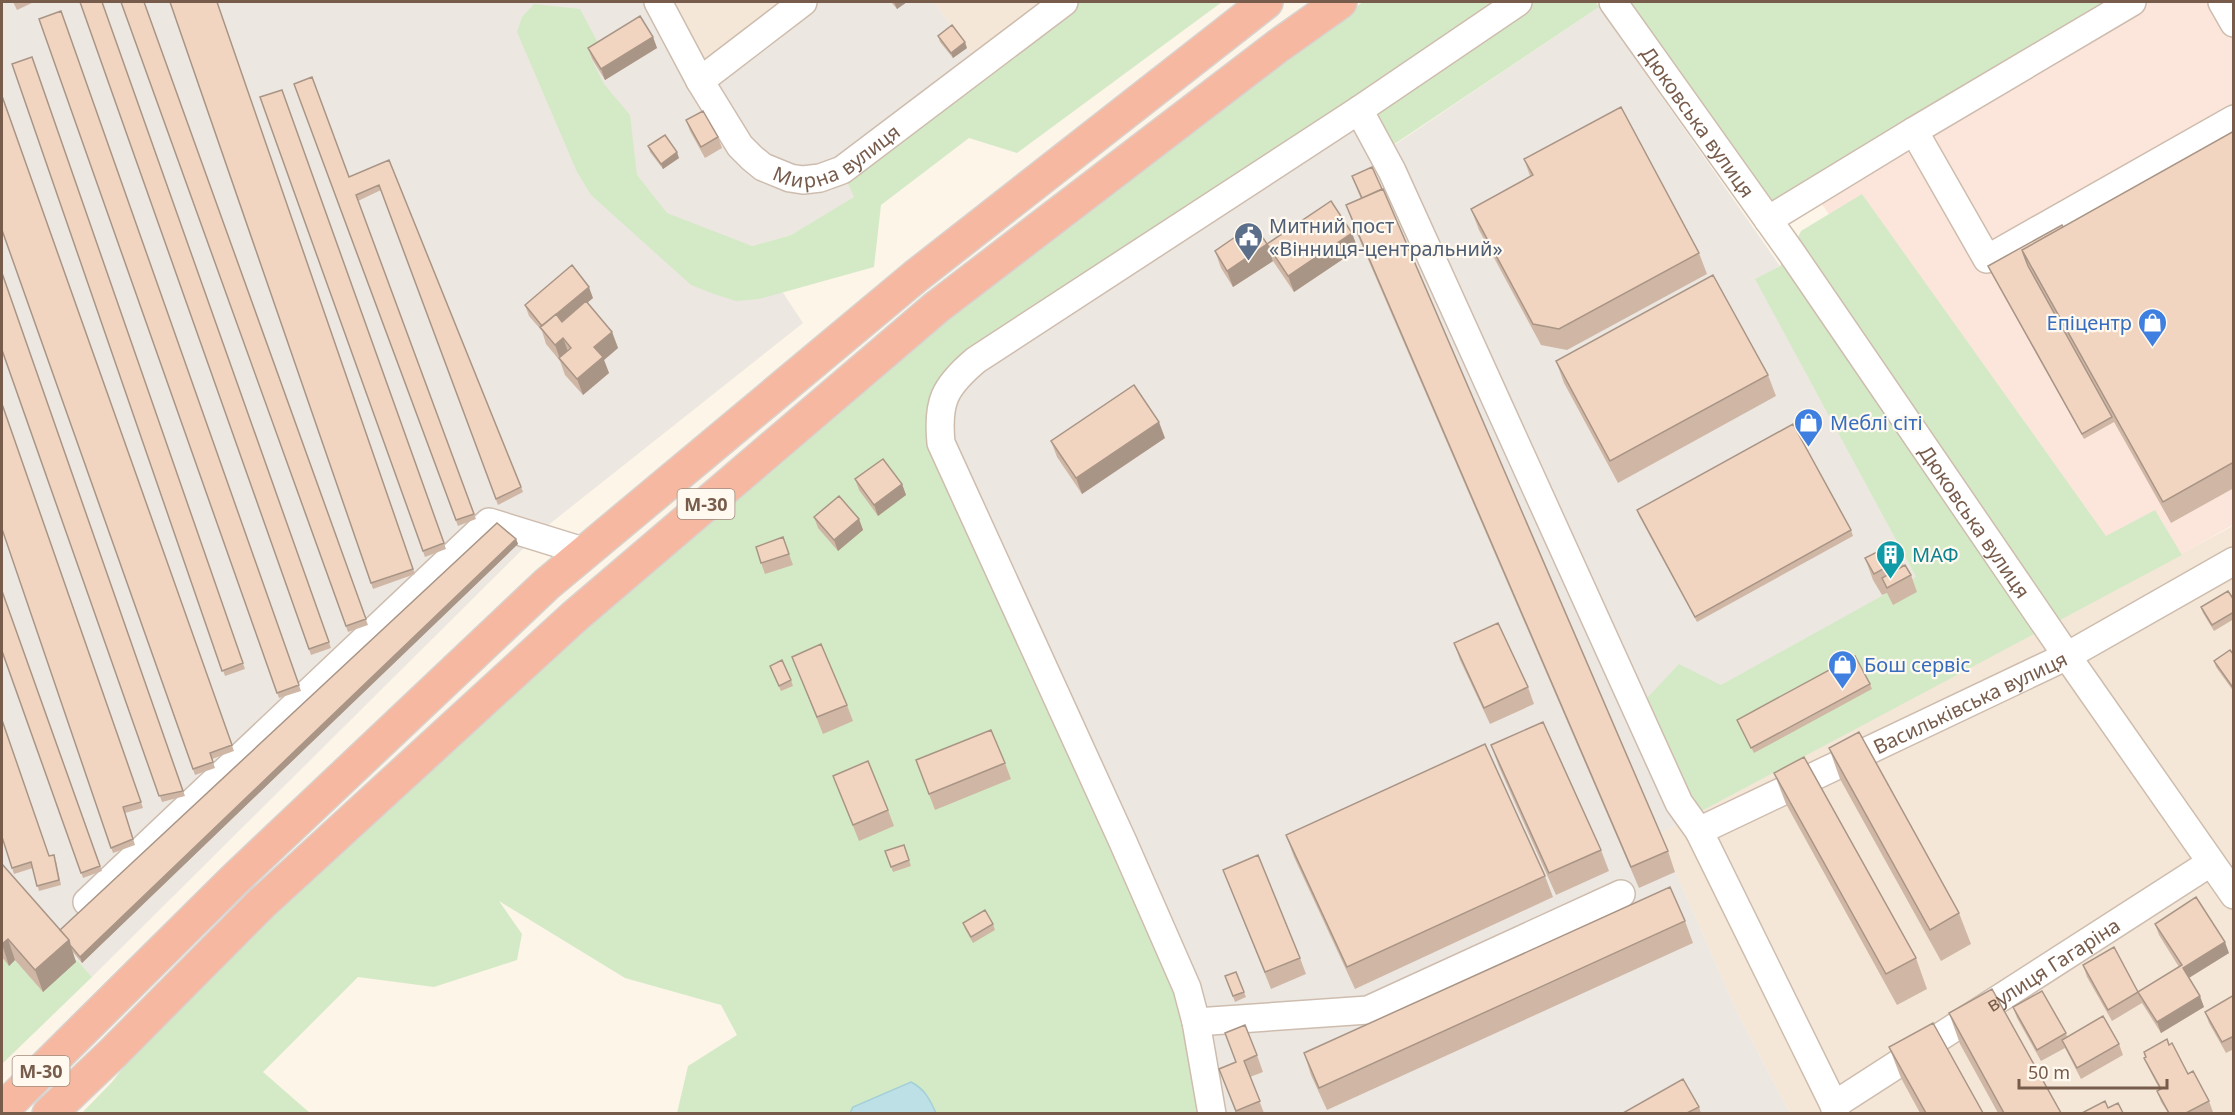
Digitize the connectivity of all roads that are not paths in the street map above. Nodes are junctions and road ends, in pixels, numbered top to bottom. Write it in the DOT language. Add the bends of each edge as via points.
graph roads {
  1 [pos="658,2"];
  2 [pos="803,2"];
  3 [pos="1065,2"];
  4 [pos="1340,2"];
  5 [pos="1518,2"];
  6 [pos="1613,2"];
  7 [pos="2133,2"];
  8 [pos="2222,2"];
  9 [pos="1261,4"];
  10 [pos="2234,23"];
  11 [pos="700,81"];
  12 [pos="1359,110"];
  13 [pos="2234,119"];
  14 [pos="1914,131"];
  15 [pos="1768,220"];
  16 [pos="586,552"];
  17 [pos="2234,561"];
  18 [pos="2067,656"];
  19 [pos="1699,831"];
  20 [pos="2210,862"];
  21 [pos="1621,894"];
  22 [pos="2234,895"];
  23 [pos="87,902"];
  24 [pos="1196,1022"];
  25 [pos="1835,1109"];
  26 [pos="2,1110"];
  27 [pos="52,1112"];
  28 [pos="1212,1113"];
  1 -- 11 [label="street, Мирна вулиця"];
  2 -- 11 [label="street"];
  3 -- 11 [label="street, Мирна вулиця" via="842,170 820,178 790,178 763,167 740,146"];
  4 -- 27 [label="highway, М-30" via="937,307 583,609 262,903"];
  5 -- 12 [label="street"];
  6 -- 15 [label="street, Дюковська вулиця"];
  7 -- 14 [label="street"];
  8 -- 10 [label="street"];
  9 -- 16 [label="highway, М-30" via="916,276"];
  12 -- 19 [label="street" via="1392,171 1679,803"];
  12 -- 24 [label="street" via="976,360 947,391 939,416 941,443 1123,842 1187,988"];
  13 -- 14 [label="street" via="1987,259"];
  14 -- 15 [label="street"];
  15 -- 18 [label="street, Дюковська вулиця"];
  16 -- 23 [label="street" via="489,522"];
  16 -- 26 [label="highway, М-30" via="547,584 235,879"];
  17 -- 18 [label="street, Васильківська вулиця"];
  18 -- 19 [label="street, Васильківська вулиця"];
  18 -- 20 [label="street, Дюковська вулиця"];
  19 -- 25 [label="street"];
  20 -- 22 [label="street, Дюковська вулиця"];
  20 -- 25 [label="street, вулиця Гагаріна"];
  21 -- 24 [label="street" via="1368,1010"];
  24 -- 28 [label="street"];
}
